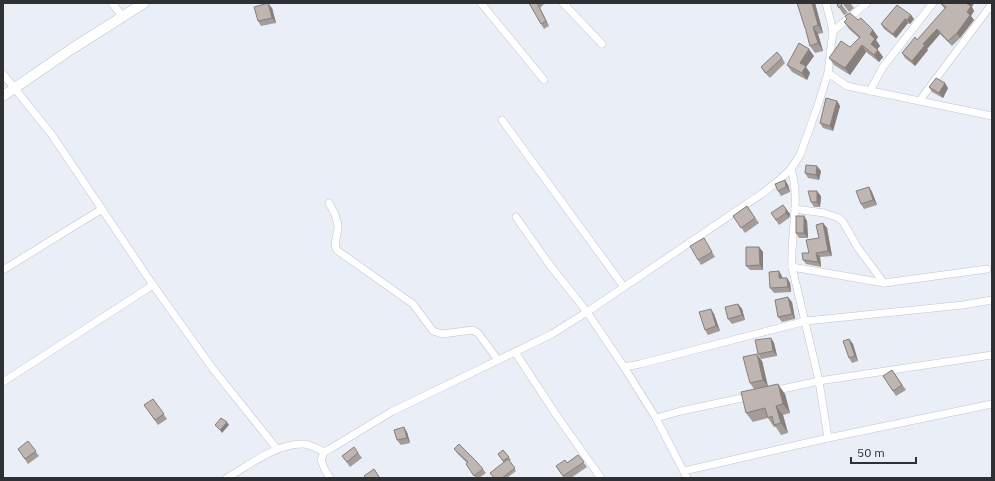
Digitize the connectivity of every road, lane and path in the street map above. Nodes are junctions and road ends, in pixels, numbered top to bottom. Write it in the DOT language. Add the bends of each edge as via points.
graph roads {
  1 [pos="112,3"];
  2 [pos="144,3"];
  3 [pos="481,3"];
  4 [pos="563,3"];
  5 [pos="826,3"];
  6 [pos="867,3"];
  7 [pos="933,3"];
  8 [pos="992,4"];
  9 [pos="123,17"];
  10 [pos="833,31"];
  11 [pos="602,44"];
  12 [pos="828,73"];
  13 [pos="3,74"];
  14 [pos="544,80"];
  15 [pos="15,87"];
  16 [pos="870,91"];
  17 [pos="3,96"];
  18 [pos="920,100"];
  19 [pos="992,116"];
  20 [pos="502,120"];
  21 [pos="791,169"];
  22 [pos="329,203"];
  23 [pos="102,209"];
  24 [pos="795,209"];
  25 [pos="516,217"];
  26 [pos="792,267"];
  27 [pos="987,269"];
  28 [pos="3,270"];
  29 [pos="884,283"];
  30 [pos="153,285"];
  31 [pos="624,287"];
  32 [pos="992,300"];
  33 [pos="587,312"];
  34 [pos="806,321"];
  35 [pos="515,352"];
  36 [pos="992,355"];
  37 [pos="498,360"];
  38 [pos="624,367"];
  39 [pos="819,381"];
  40 [pos="3,382"];
  41 [pos="992,404"];
  42 [pos="656,418"];
  43 [pos="828,438"];
  44 [pos="277,449"];
  45 [pos="324,452"];
  46 [pos="685,475"];
  47 [pos="227,478"];
  48 [pos="330,478"];
  49 [pos="601,478"];
  1 -- 9 [label="street"];
  2 -- 9 [label="street"];
  3 -- 14 [label="street"];
  4 -- 11 [label="street"];
  5 -- 10 [label="street"];
  6 -- 10 [label="street"];
  7 -- 16 [label="street" via="883,67"];
  8 -- 18 [label="street"];
  9 -- 15 [label="street"];
  10 -- 12 [label="street"];
  12 -- 16 [label="street" via="847,86"];
  12 -- 21 [label="street" via="800,155"];
  13 -- 15 [label="street"];
  15 -- 17 [label="street"];
  15 -- 23 [label="street" via="52,135"];
  16 -- 18 [label="street"];
  18 -- 19 [label="street"];
  20 -- 31 [label="street"];
  21 -- 24 [label="street"];
  21 -- 31 [label="street" via="763,193"];
  22 -- 37 [label="street" via="337,218 335,245 338,251 413,304 433,332 442,334 473,330"];
  23 -- 28 [label="street"];
  23 -- 30 [label="street"];
  24 -- 26 [label="street"];
  24 -- 29 [label="street" via="839,218"];
  25 -- 33 [label="street"];
  26 -- 29 [label="street"];
  26 -- 34 [label="street"];
  27 -- 29 [label="street"];
  30 -- 40 [label="street"];
  30 -- 44 [label="street" via="213,369"];
  31 -- 33 [label="street"];
  32 -- 34 [label="street"];
  33 -- 35 [label="street" via="552,334"];
  33 -- 38 [label="street"];
  34 -- 38 [label="street"];
  34 -- 39 [label="street"];
  35 -- 37 [label="street"];
  35 -- 49 [label="street"];
  36 -- 39 [label="street"];
  37 -- 45 [label="street" via="391,412"];
  38 -- 42 [label="street"];
  39 -- 42 [label="street"];
  39 -- 43 [label="street"];
  41 -- 43 [label="street"];
  42 -- 46 [label="street"];
  43 -- 46 [label="street"];
  44 -- 45 [label="street" via="304,444"];
  44 -- 47 [label="street"];
  45 -- 48 [label="street" via="321,460"];
}
